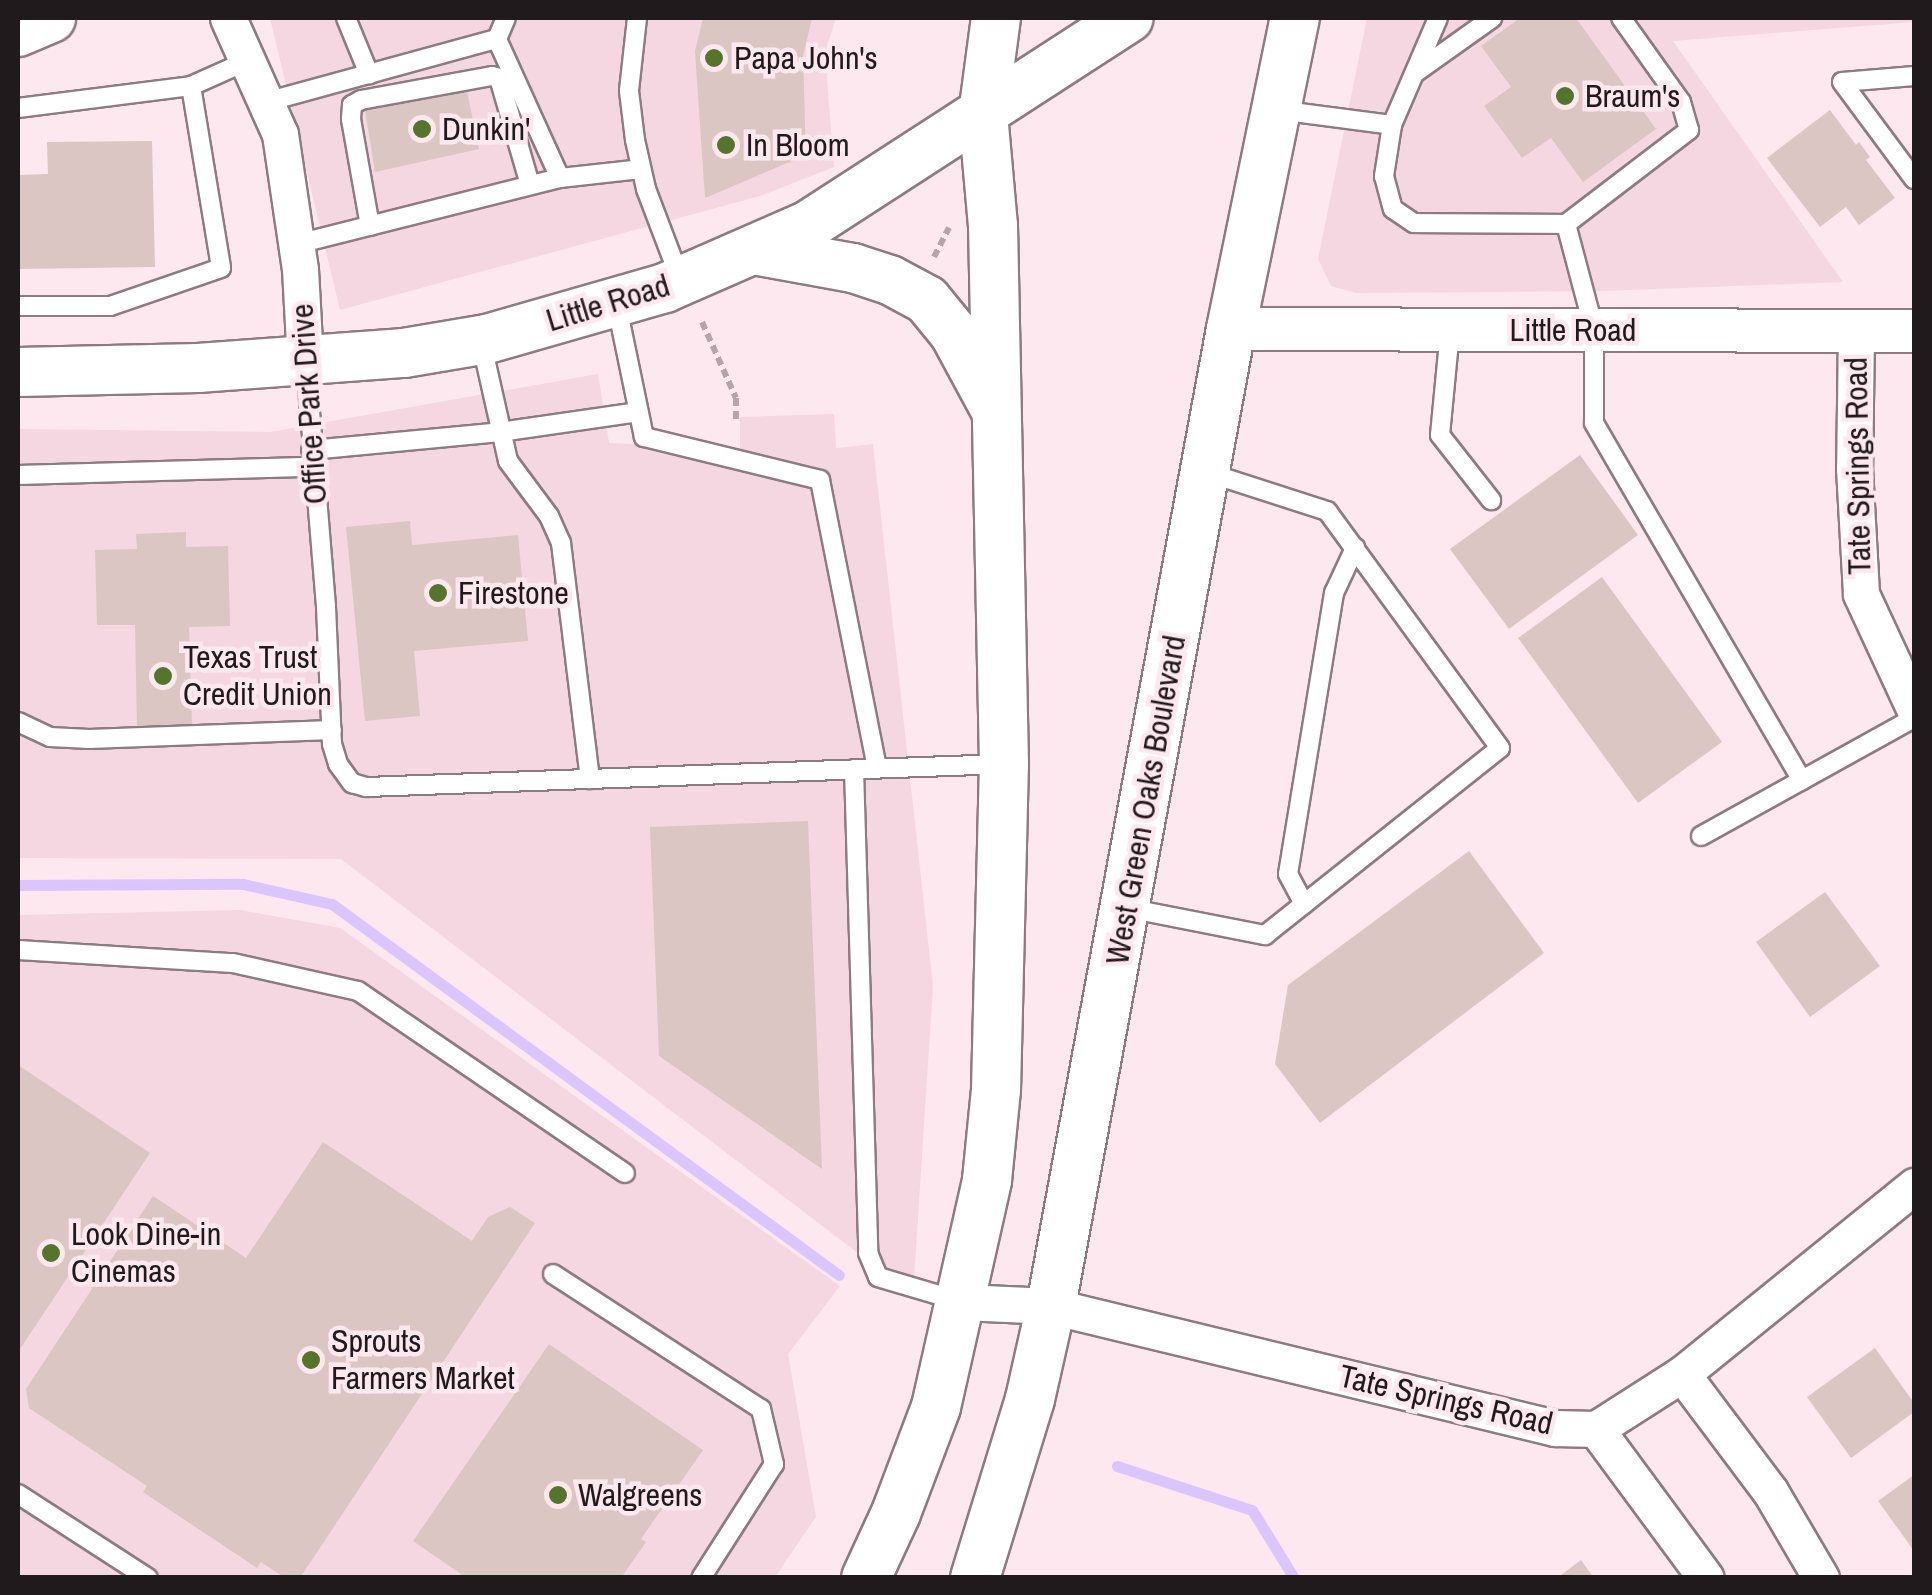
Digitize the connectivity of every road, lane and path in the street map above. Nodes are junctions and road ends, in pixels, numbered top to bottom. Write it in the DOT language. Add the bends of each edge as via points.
graph roads {
  1 [pos="51,18"];
  2 [pos="228,18"];
  3 [pos="346,18"];
  4 [pos="506,18"];
  5 [pos="637,18"];
  6 [pos="996,18"];
  7 [pos="1130,18"];
  8 [pos="1295,18"];
  9 [pos="1438,18"];
  10 [pos="1492,18"];
  11 [pos="1621,18"];
  12 [pos="18,32"];
  13 [pos="497,39"];
  14 [pos="249,60"];
  15 [pos="369,74"];
  16 [pos="1412,74"];
  17 [pos="1914,76"];
  18 [pos="191,86"];
  19 [pos="266,102"];
  20 [pos="18,108"];
  21 [pos="1274,109"];
  22 [pos="983,116"];
  23 [pos="1392,124"];
  24 [pos="642,168"];
  25 [pos="560,178"];
  26 [pos="1914,179"];
  27 [pos="530,185"];
  28 [pos="952,222"];
  29 [pos="1566,224"];
  30 [pos="370,226"];
  31 [pos="296,244"];
  32 [pos="753,250"];
  33 [pos="927,270"];
  34 [pos="616,302"];
  35 [pos="692,302"];
  36 [pos="18,306"];
  37 [pos="1594,329"];
  38 [pos="1230,330"];
  39 [pos="1450,330"];
  40 [pos="1914,330"];
  41 [pos="1856,332"];
  42 [pos="481,340"];
  43 [pos="305,360"];
  44 [pos="18,372"];
  45 [pos="995,408"];
  46 [pos="639,412"];
  47 [pos="736,421"];
  48 [pos="500,432"];
  49 [pos="312,459"];
  50 [pos="1206,472"];
  51 [pos="18,476"];
  52 [pos="1491,500"];
  53 [pos="1355,548"];
  54 [pos="1914,708"];
  55 [pos="1914,718"];
  56 [pos="18,722"];
  57 [pos="332,730"];
  58 [pos="1004,764"];
  59 [pos="878,768"];
  60 [pos="854,769"];
  61 [pos="590,779"];
  62 [pos="1802,780"];
  63 [pos="1701,836"];
  64 [pos="1304,904"];
  65 [pos="1127,908"];
  66 [pos="18,950"];
  67 [pos="625,1174"];
  68 [pos="1914,1186"];
  69 [pos="553,1274"];
  70 [pos="962,1302"];
  71 [pos="1051,1306"];
  72 [pos="1682,1374"];
  73 [pos="1596,1430"];
  74 [pos="18,1494"];
  75 [pos="148,1578"];
  76 [pos="701,1578"];
  77 [pos="866,1578"];
  78 [pos="975,1578"];
  79 [pos="1706,1578"];
  80 [pos="1821,1578"];
  1 -- 12 [label="main road"];
  2 -- 14 [label="street, Office Park Drive"];
  3 -- 15 [label="lane"];
  4 -- 13 [label="lane"];
  5 -- 24 [label="lane" via="628,91"];
  6 -- 22 [label="main road"];
  7 -- 22 [label="main road, Little Road"];
  8 -- 21 [label="main road, West Green Oaks Boulevard"];
  9 -- 16 [label="lane"];
  10 -- 16 [label="lane"];
  11 -- 29 [label="lane" via="1681,102 1690,130"];
  13 -- 15 [label="lane"];
  13 -- 25 [label="lane"];
  14 -- 18 [label="lane"];
  14 -- 19 [label="street, Office Park Drive"];
  15 -- 19 [label="lane"];
  16 -- 23 [label="lane"];
  17 -- 26 [label="lane" via="1842,82"];
  18 -- 20 [label="lane"];
  18 -- 36 [label="lane" via="221,268 110,306"];
  19 -- 31 [label="street, Office Park Drive" via="285,157"];
  21 -- 23 [label="lane"];
  21 -- 38 [label="main road, West Green Oaks Boulevard"];
  22 -- 32 [label="main road, Little Road" via="807,226"];
  22 -- 45 [label="main road" via="993,221"];
  23 -- 29 [label="lane" via="1384,185 1388,203 1406,221"];
  24 -- 25 [label="lane"];
  24 -- 35 [label="lane"];
  25 -- 27 [label="lane"];
  27 -- 30 [label="lane"];
  27 -- 30 [label="lane" via="499,78 360,100 352,105 351,119"];
  28 -- 33 [label="path"];
  29 -- 37 [label="lane"];
  30 -- 31 [label="lane"];
  31 -- 43 [label="street, Office Park Drive"];
  32 -- 35 [label="main road, Little Road"];
  32 -- 45 [label="main road" via="853,268 927,300"];
  34 -- 35 [label="main road, Little Road"];
  34 -- 42 [label="main road, Little Road"];
  34 -- 46 [label="lane"];
  35 -- 47 [label="path" via="736,398"];
  37 -- 39 [label="street, Little Road"];
  37 -- 41 [label="street, Little Road"];
  37 -- 62 [label="lane" via="1594,423"];
  38 -- 39 [label="street, Little Road"];
  38 -- 50 [label="main road, West Green Oaks Boulevard"];
  39 -- 52 [label="lane" via="1440,435"];
  40 -- 41 [label="street, Little Road"];
  41 -- 54 [label="street, Tate Springs Road" via="1861,594"];
  42 -- 43 [label="main road, Little Road"];
  42 -- 48 [label="lane"];
  43 -- 44 [label="main road, Little Road"];
  43 -- 49 [label="lane, Office Park Drive"];
  45 -- 58 [label="main road"];
  46 -- 48 [label="lane"];
  46 -- 59 [label="lane" via="644,438 820,480"];
  48 -- 49 [label="lane"];
  48 -- 61 [label="lane" via="508,461 561,544"];
  49 -- 51 [label="lane"];
  49 -- 57 [label="lane, Office Park Drive"];
  50 -- 53 [label="lane" via="1328,510"];
  50 -- 65 [label="main road, West Green Oaks Boulevard"];
  53 -- 64 [label="lane" via="1334,593 1288,874"];
  53 -- 64 [label="lane" via="1500,748"];
  55 -- 62 [label="lane"];
  56 -- 57 [label="lane" via="50,738"];
  57 -- 61 [label="lane, Office Park Drive" via="338,764 352,783 366,787"];
  58 -- 59 [label="lane"];
  58 -- 70 [label="main road" via="996,1090"];
  59 -- 60 [label="lane"];
  60 -- 61 [label="lane"];
  60 -- 70 [label="lane" via="868,1253 878,1277"];
  62 -- 63 [label="lane"];
  64 -- 65 [label="lane" via="1265,936"];
  65 -- 71 [label="main road, West Green Oaks Boulevard"];
  66 -- 67 [label="lane" via="233,963 358,990"];
  68 -- 72 [label="street, Tate Springs Road"];
  69 -- 76 [label="lane" via="761,1409 774,1464"];
  70 -- 71 [label="street, Tate Springs Road"];
  70 -- 77 [label="main road" via="936,1408"];
  71 -- 73 [label="street, Tate Springs Road" via="1555,1428"];
  71 -- 78 [label="main road, West Green Oaks Boulevard"];
  72 -- 73 [label="street, Tate Springs Road"];
  72 -- 80 [label="street" via="1770,1491"];
  73 -- 79 [label="street"];
  74 -- 75 [label="lane"];
}
